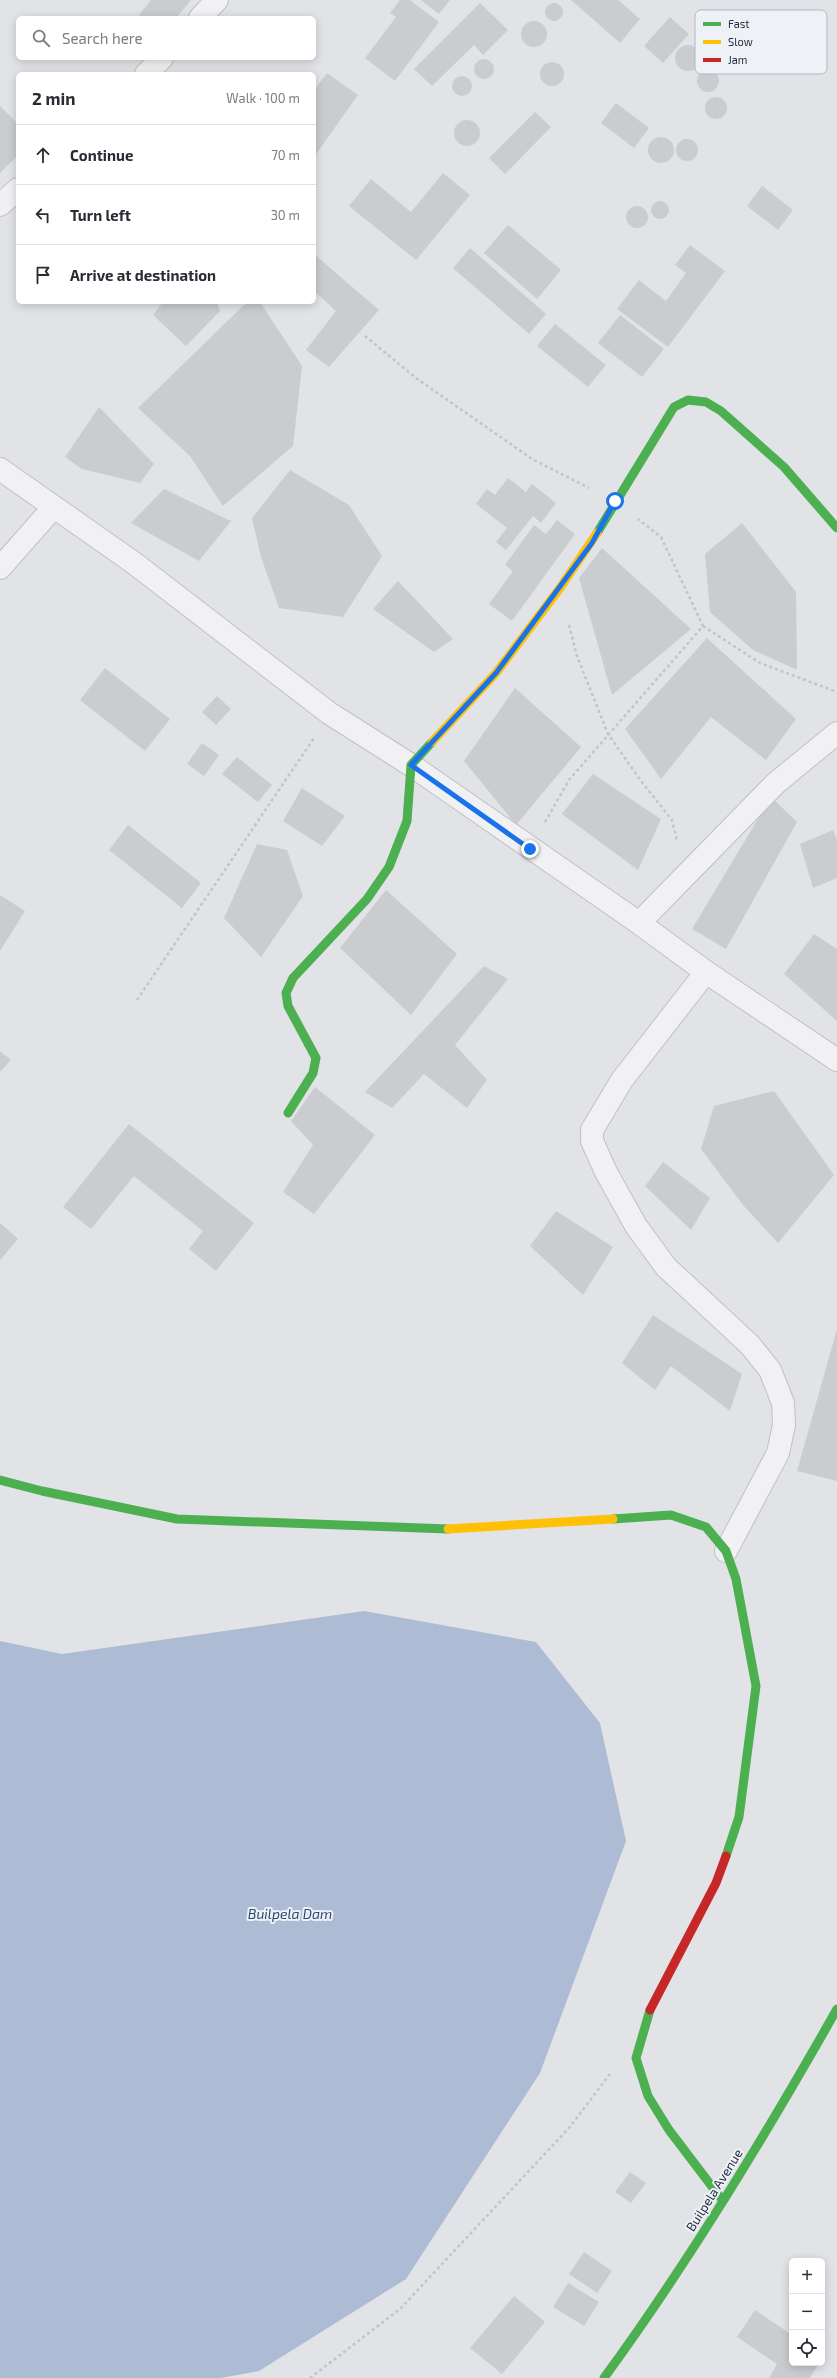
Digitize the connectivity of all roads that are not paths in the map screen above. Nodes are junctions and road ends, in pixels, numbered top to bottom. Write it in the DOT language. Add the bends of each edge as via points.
graph roads {
  1 [pos="217,0"];
  2 [pos="202,16"];
  3 [pos="160,60"];
  4 [pos="148,72"];
  5 [pos="16,190"];
  6 [pos="0,205"];
  7 [pos="0,469"];
  8 [pos="53,508"];
  9 [pos="837,528"];
  10 [pos="0,568"];
  11 [pos="837,733"];
  12 [pos="411,765"];
  13 [pos="639,923"];
  14 [pos="706,972"];
  15 [pos="837,1060"];
  16 [pos="288,1113"];
  17 [pos="0,1480"];
  18 [pos="726,1551"];
  19 [pos="837,2009"];
  20 [pos="723,2201"];
  21 [pos="604,2378"];
  1 -- 2 [label="street"];
  3 -- 4 [label="street"];
  5 -- 6 [label="street"];
  7 -- 8 [label="street"];
  8 -- 10 [label="street"];
  8 -- 12 [label="street" via="134,563 329,713"];
  9 -- 12 [label="street" via="784,467 720,411 706,402 688,400 674,406 592,543 560,588 496,673"];
  11 -- 13 [label="street" via="776,783"];
  12 -- 13 [label="street"];
  12 -- 16 [label="street" via="407,821 389,868 367,898 293,978 286,992 288,1006 316,1058 313,1073"];
  13 -- 14 [label="street"];
  14 -- 15 [label="street"];
  14 -- 18 [label="street" via="622,1080 592,1130 592,1141 636,1226 666,1267 750,1345 770,1370 783,1403 784,1424 778,1453"];
  17 -- 18 [label="street" via="177,1518 463,1530 671,1515 706,1527"];
  18 -- 20 [label="street" via="736,1579 756,1686 739,1817 716,1883 652,2005 636,2058 648,2096 669,2130"];
  19 -- 20 [label="street, Builpela Avenue"];
  20 -- 21 [label="street, Builpela Avenue" via="646,2323"];
}
